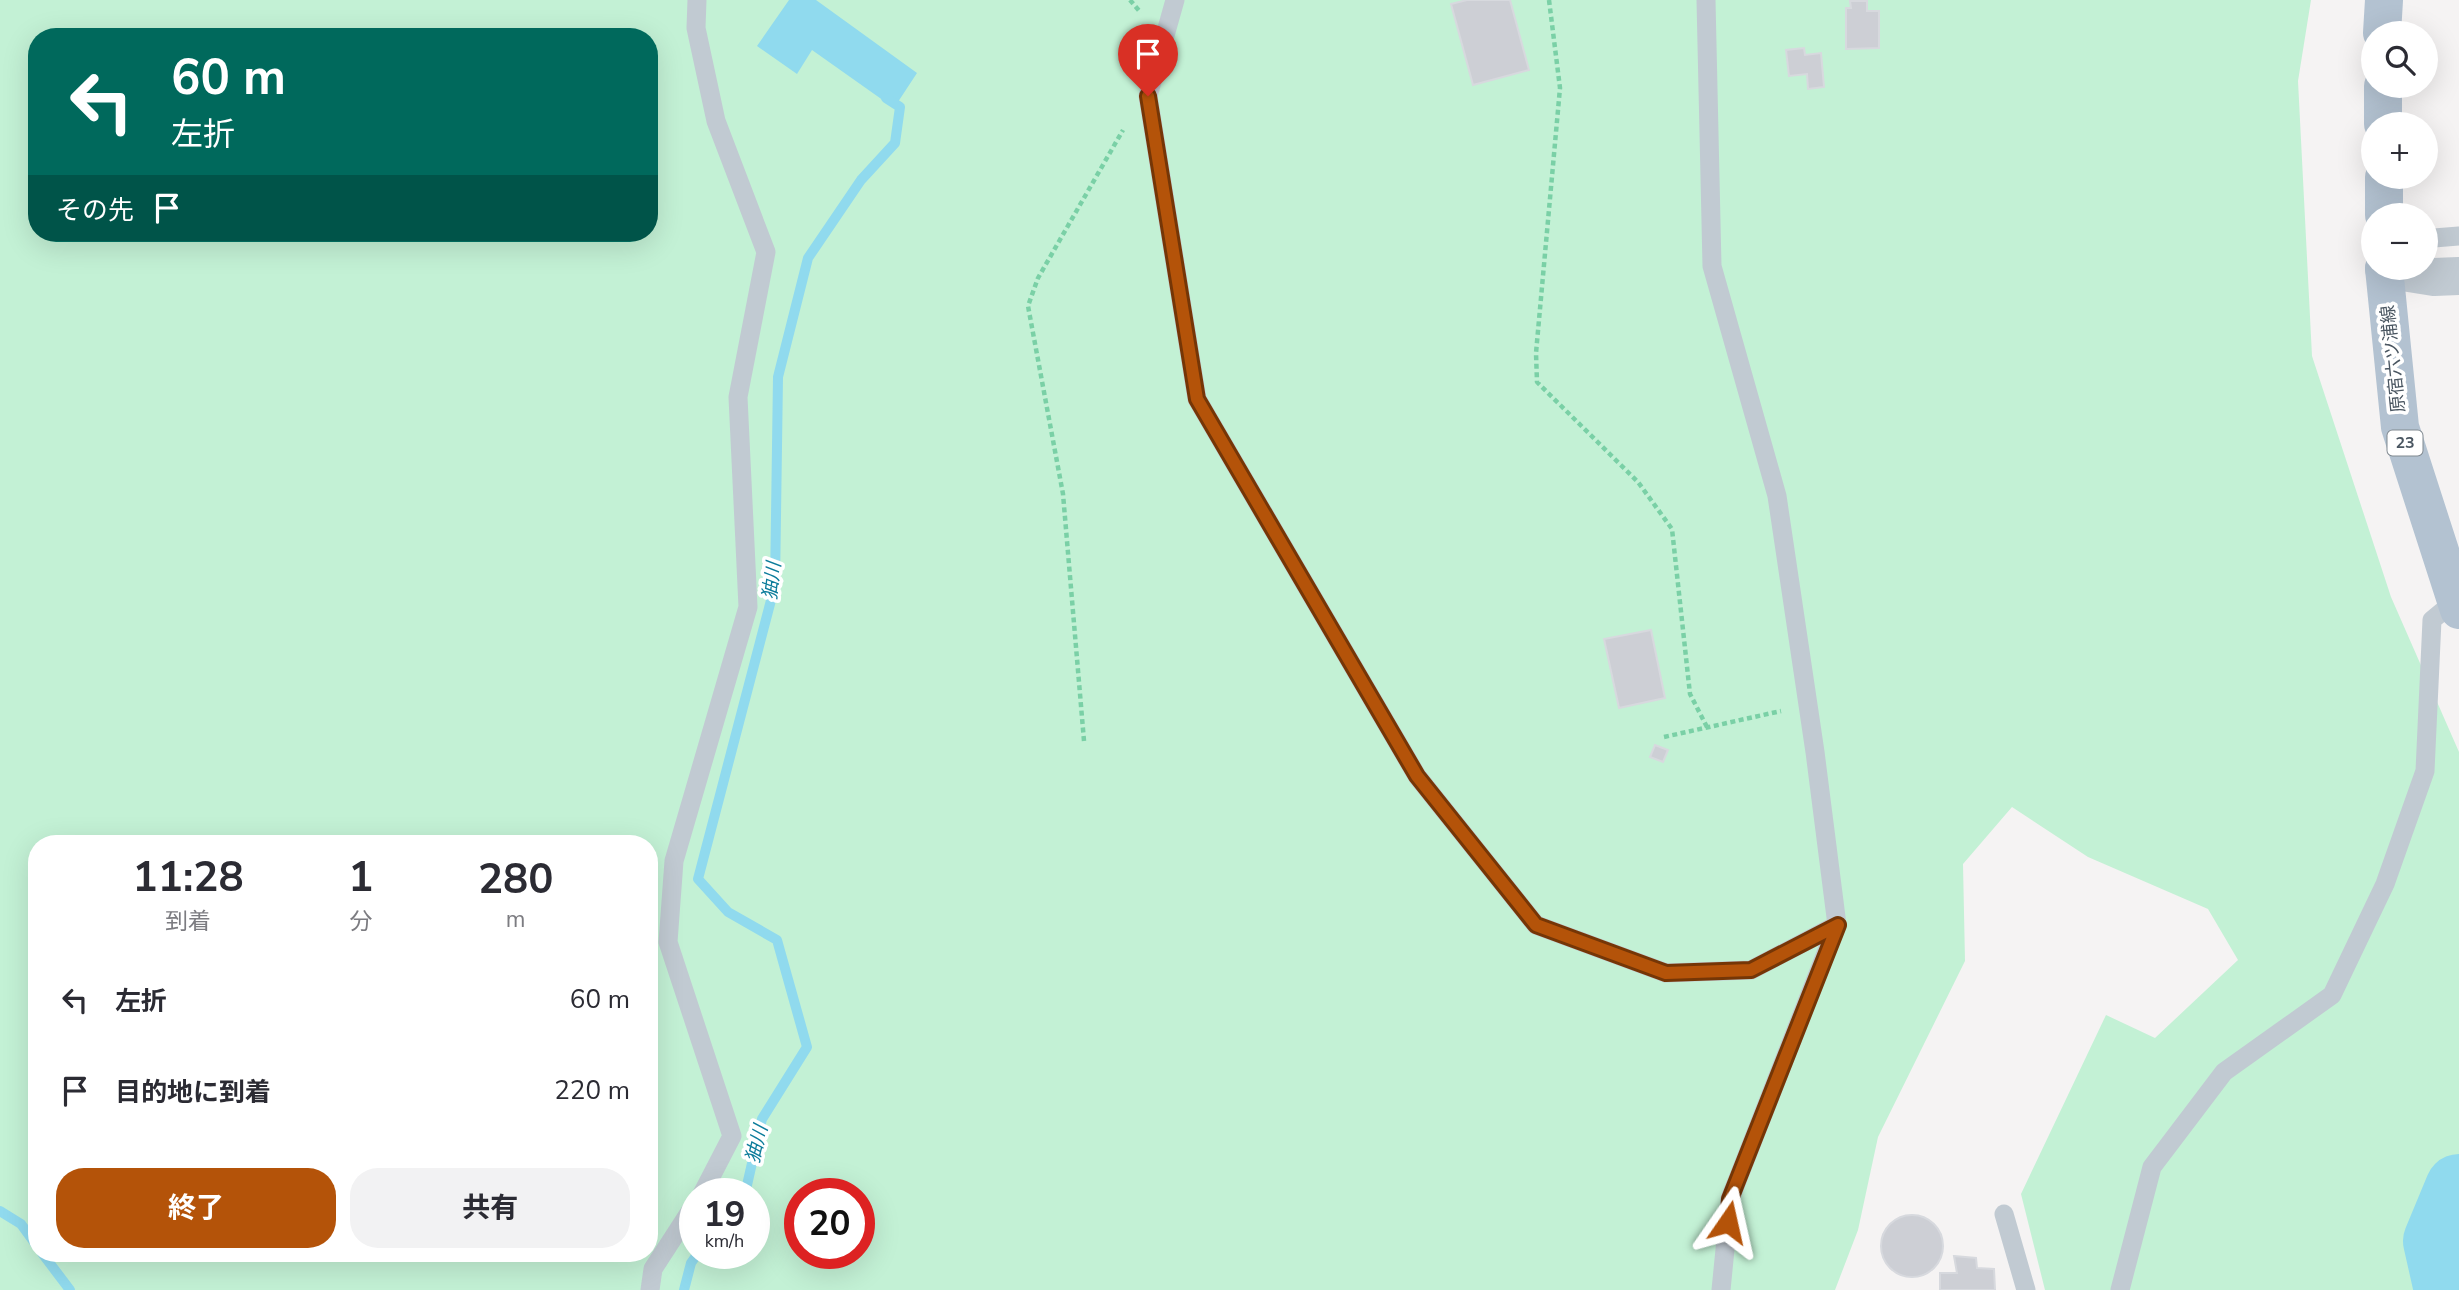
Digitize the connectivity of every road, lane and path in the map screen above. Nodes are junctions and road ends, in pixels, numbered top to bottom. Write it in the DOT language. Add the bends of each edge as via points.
graph roads {
  1 [pos="697,0"];
  2 [pos="1175,0"];
  3 [pos="1549,0"];
  4 [pos="1706,0"];
  5 [pos="2384,0"];
  6 [pos="2383,21"];
  7 [pos="1148,96"];
  8 [pos="2459,236"];
  9 [pos="2438,239"];
  10 [pos="2459,276"];
  11 [pos="2438,277"];
  12 [pos="2385,280"];
  13 [pos="2457,606"];
  14 [pos="1809,704"];
  15 [pos="1708,729"];
  16 [pos="1664,737"];
  17 [pos="1084,741"];
  18 [pos="1838,925"];
  19 [pos="710,1178"];
  20 [pos="2004,1214"];
  21 [pos="679,1229"];
  22 [pos="658,1261"];
  23 [pos="658,1262"];
  24 [pos="650,1290"];
  25 [pos="1721,1290"];
  26 [pos="2026,1290"];
  27 [pos="2120,1290"];
  1 -- 19 [label="lane" via="696,28 716,121 766,252 738,397 748,607 674,861 668,942 732,1136"];
  2 -- 7 [label="lane"];
  3 -- 15 [label="path" via="1560,88 1537,382 1638,482 1672,529 1690,694"];
  4 -- 14 [label="lane" via="1712,266 1777,496"];
  5 -- 6 [label="main road"];
  7 -- 17 [label="path" via="1127,123 1045,266 1028,306 1063,494"];
  7 -- 18 [label="lane" via="1197,399 1417,776 1536,925 1666,973 1751,970"];
  8 -- 9 [label="lane"];
  10 -- 11 [label="street"];
  12 -- 13 [label="main road, 原宿六ツ浦線 / 23" via="2400,426"];
  13 -- 27 [label="lane" via="2432,620 2425,771 2385,884 2332,995 2224,1072 2152,1167"];
  14 -- 15 [label="path"];
  14 -- 18 [label="lane"];
  15 -- 16 [label="path"];
  18 -- 25 [label="lane" via="1730,1199"];
  20 -- 26 [label="lane"];
  21 -- 22 [label="lane"];
  23 -- 24 [label="lane"];
}
